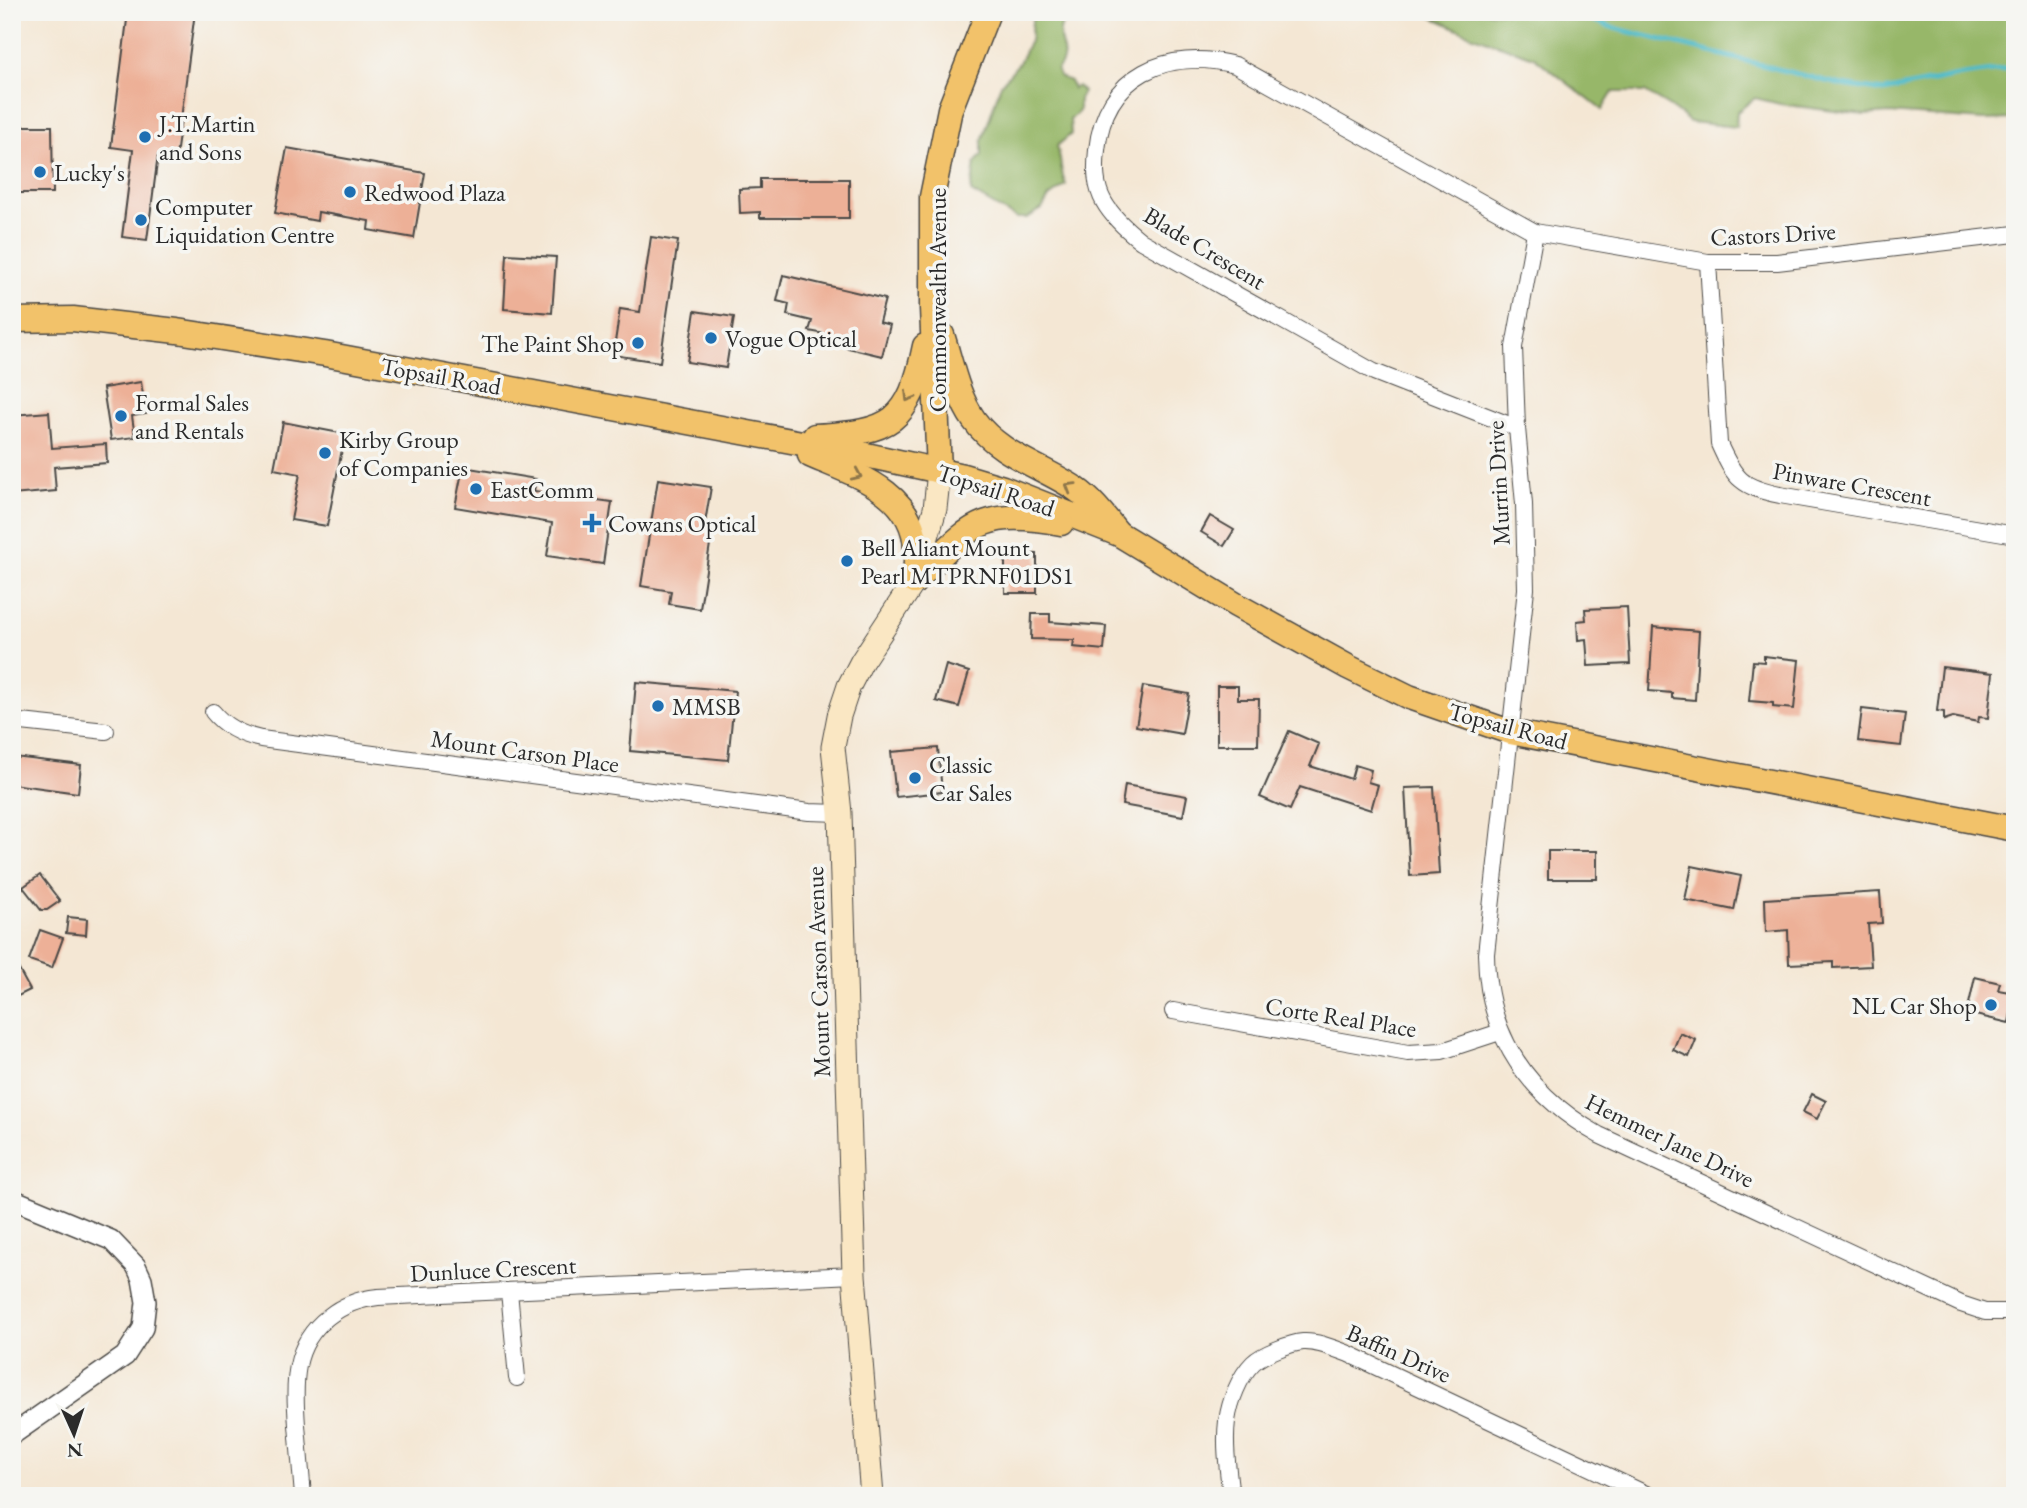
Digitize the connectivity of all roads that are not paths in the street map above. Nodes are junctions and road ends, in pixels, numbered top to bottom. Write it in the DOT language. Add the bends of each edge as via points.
graph roads {
  1 [pos="988,12"];
  2 [pos="1535,232"];
  3 [pos="2015,234"];
  4 [pos="1707,262"];
  5 [pos="932,307"];
  6 [pos="12,320"];
  7 [pos="1517,428"];
  8 [pos="772,438"];
  9 [pos="939,471"];
  10 [pos="1119,534"];
  11 [pos="2015,535"];
  12 [pos="915,582"];
  13 [pos="213,712"];
  14 [pos="12,721"];
  15 [pos="106,731"];
  16 [pos="1510,732"];
  17 [pos="840,813"];
  18 [pos="2015,829"];
  19 [pos="1173,1011"];
  20 [pos="1500,1032"];
  21 [pos="12,1199"];
  22 [pos="854,1275"];
  23 [pos="509,1291"];
  24 [pos="2015,1312"];
  25 [pos="517,1378"];
  26 [pos="12,1435"];
  27 [pos="303,1496"];
  28 [pos="872,1496"];
  29 [pos="1231,1496"];
  30 [pos="1650,1496"];
  1 -- 5 [label="main road, Commonwealth Avenue" via="950,109 932,197"];
  2 -- 4 [label="street, Castors Drive"];
  2 -- 7 [label="street, Murrin Drive" via="1514,347"];
  2 -- 7 [label="street, Blade Crescent" via="1235,65 1220,61 1184,59 1147,71 1118,95 1100,130 1096,183 1114,217 1141,241 1374,372"];
  3 -- 4 [label="street, Castors Drive" via="1777,262"];
  4 -- 11 [label="street, Pinware Crescent" via="1719,444 1743,483 1780,495"];
  5 -- 8 [label="main road, one-way" via="914,392 884,425 855,434"];
  5 -- 9 [label="main road, Commonwealth Avenue"];
  10 -- 5 [label="main road, one-way" via="1076,489 1016,457 976,423 966,407"];
  6 -- 8 [label="main road, Topsail Road" via="73,319 177,331"];
  7 -- 16 [label="street, Murrin Drive" via="1526,589"];
  8 -- 9 [label="main road, Topsail Road"];
  8 -- 12 [label="main road, one-way" via="867,480 896,501 912,527"];
  9 -- 10 [label="main road, Topsail Road" via="1003,488"];
  9 -- 12 [label="main road, Mount Carson Avenue" via="935,509"];
  10 -- 12 [label="main road" via="1031,517 1002,517 968,531"];
  10 -- 16 [label="main road, Topsail Road" via="1348,667 1409,697"];
  12 -- 17 [label="main road, Mount Carson Avenue" via="862,661 839,716 833,747"];
  13 -- 17 [label="street, Mount Carson Place" via="229,726 261,739"];
  14 -- 15 [label="street"];
  16 -- 18 [label="main road, Topsail Road"];
  16 -- 20 [label="street, Hemmer Jane Drive" via="1486,954 1488,986"];
  17 -- 22 [label="main road, Mount Carson Avenue"];
  19 -- 20 [label="street, Corte Real Place" via="1408,1053 1442,1051"];
  20 -- 24 [label="street, Hemmer Jane Drive" via="1538,1090 1599,1135 1961,1304 1985,1312"];
  21 -- 26 [label="street" via="111,1240 136,1266 146,1302 142,1328 125,1356"];
  22 -- 23 [label="street, Dunluce Crescent"];
  22 -- 28 [label="main road, Mount Carson Avenue"];
  23 -- 25 [label="street"];
  23 -- 27 [label="street, Dunluce Crescent" via="366,1299 332,1314 314,1330 297,1360 294,1383"];
  29 -- 30 [label="street, Baffin Drive" via="1226,1446 1231,1401 1254,1362 1303,1342 1349,1354"];
}
